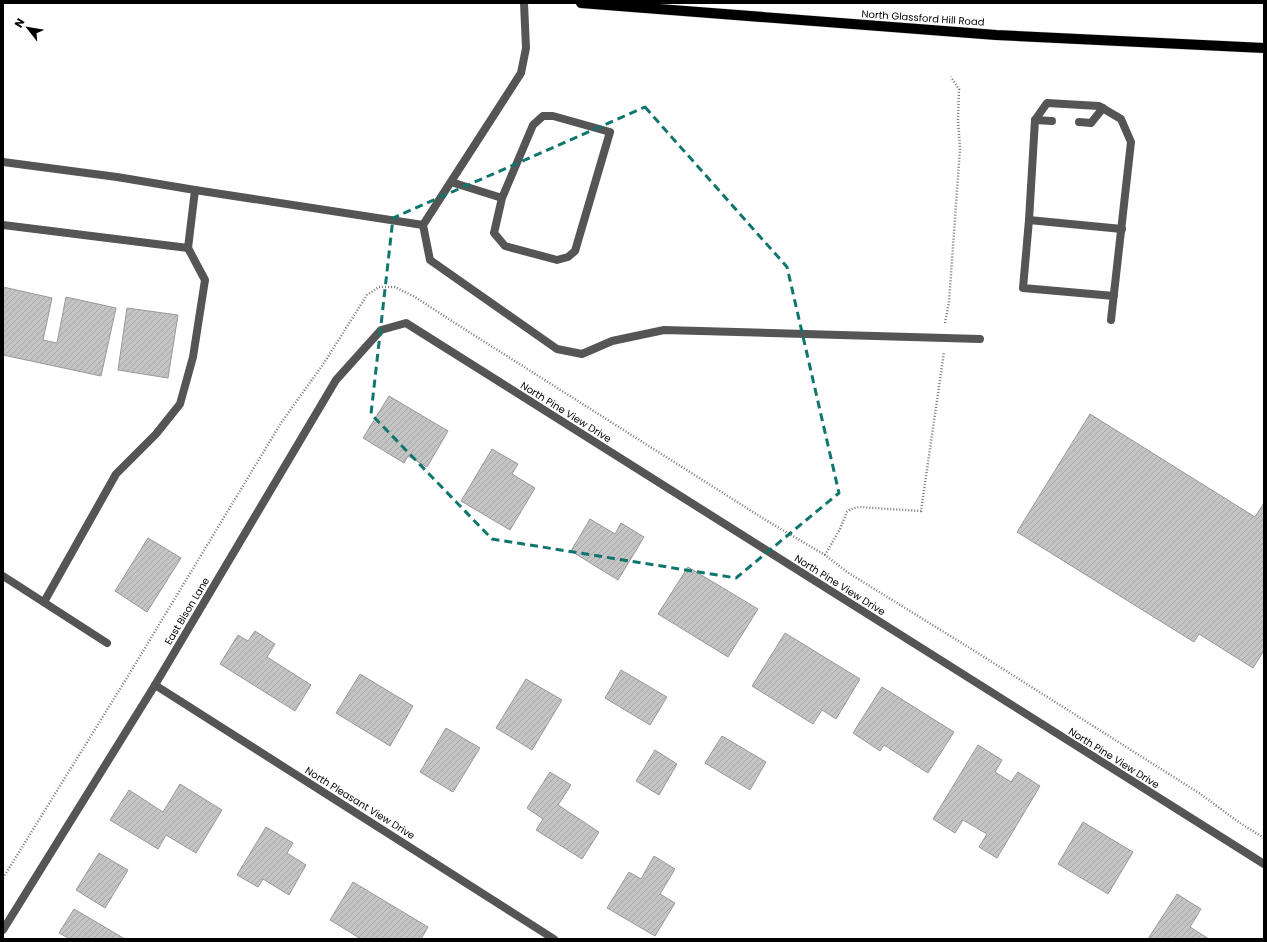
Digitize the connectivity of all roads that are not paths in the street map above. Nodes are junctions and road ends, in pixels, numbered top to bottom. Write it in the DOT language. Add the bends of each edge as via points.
graph roads {
  1 [pos="524,3"];
  2 [pos="581,3"];
  3 [pos="1264,48"];
  4 [pos="1103,108"];
  5 [pos="1035,120"];
  6 [pos="1052,121"];
  7 [pos="1079,122"];
  8 [pos="3,162"];
  9 [pos="451,182"];
  10 [pos="195,190"];
  11 [pos="502,198"];
  12 [pos="1028,220"];
  13 [pos="3,225"];
  14 [pos="423,225"];
  15 [pos="1122,229"];
  16 [pos="188,248"];
  17 [pos="1114,296"];
  18 [pos="1111,320"];
  19 [pos="406,323"];
  20 [pos="980,338"];
  21 [pos="3,576"];
  22 [pos="44,602"];
  23 [pos="107,642"];
  24 [pos="155,685"];
  25 [pos="1264,864"];
  26 [pos="3,930"];
  27 [pos="554,939"];
  1 -- 9 [label="street" via="526,48 521,73"];
  2 -- 3 [label="main road, North Glassford Hill Road" via="996,35"];
  4 -- 5 [label="street" via="1047,103"];
  4 -- 7 [label="street" via="1091,123"];
  4 -- 15 [label="street" via="1121,118 1131,142"];
  5 -- 6 [label="street"];
  5 -- 12 [label="street"];
  8 -- 10 [label="street"];
  9 -- 11 [label="street"];
  9 -- 14 [label="street"];
  10 -- 14 [label="street"];
  10 -- 16 [label="street"];
  11 -- 11 [label="street" via="494,233 505,246 557,260 568,257 575,251 610,132 554,116 543,116 533,125"];
  12 -- 15 [label="street"];
  12 -- 17 [label="street" via="1023,288"];
  13 -- 16 [label="street"];
  14 -- 20 [label="street" via="430,260 557,349 582,354 612,341 664,330"];
  15 -- 17 [label="street"];
  16 -- 22 [label="street" via="205,280 193,357 180,404 156,434 116,474"];
  17 -- 18 [label="street"];
  19 -- 24 [label="street, East Bison Lane" via="381,330 336,380"];
  19 -- 25 [label="street, North Pine View Drive"];
  21 -- 22 [label="street"];
  22 -- 23 [label="street"];
  24 -- 26 [label="street, East Bison Lane"];
  24 -- 27 [label="street, North Pleasant View Drive"];
}
